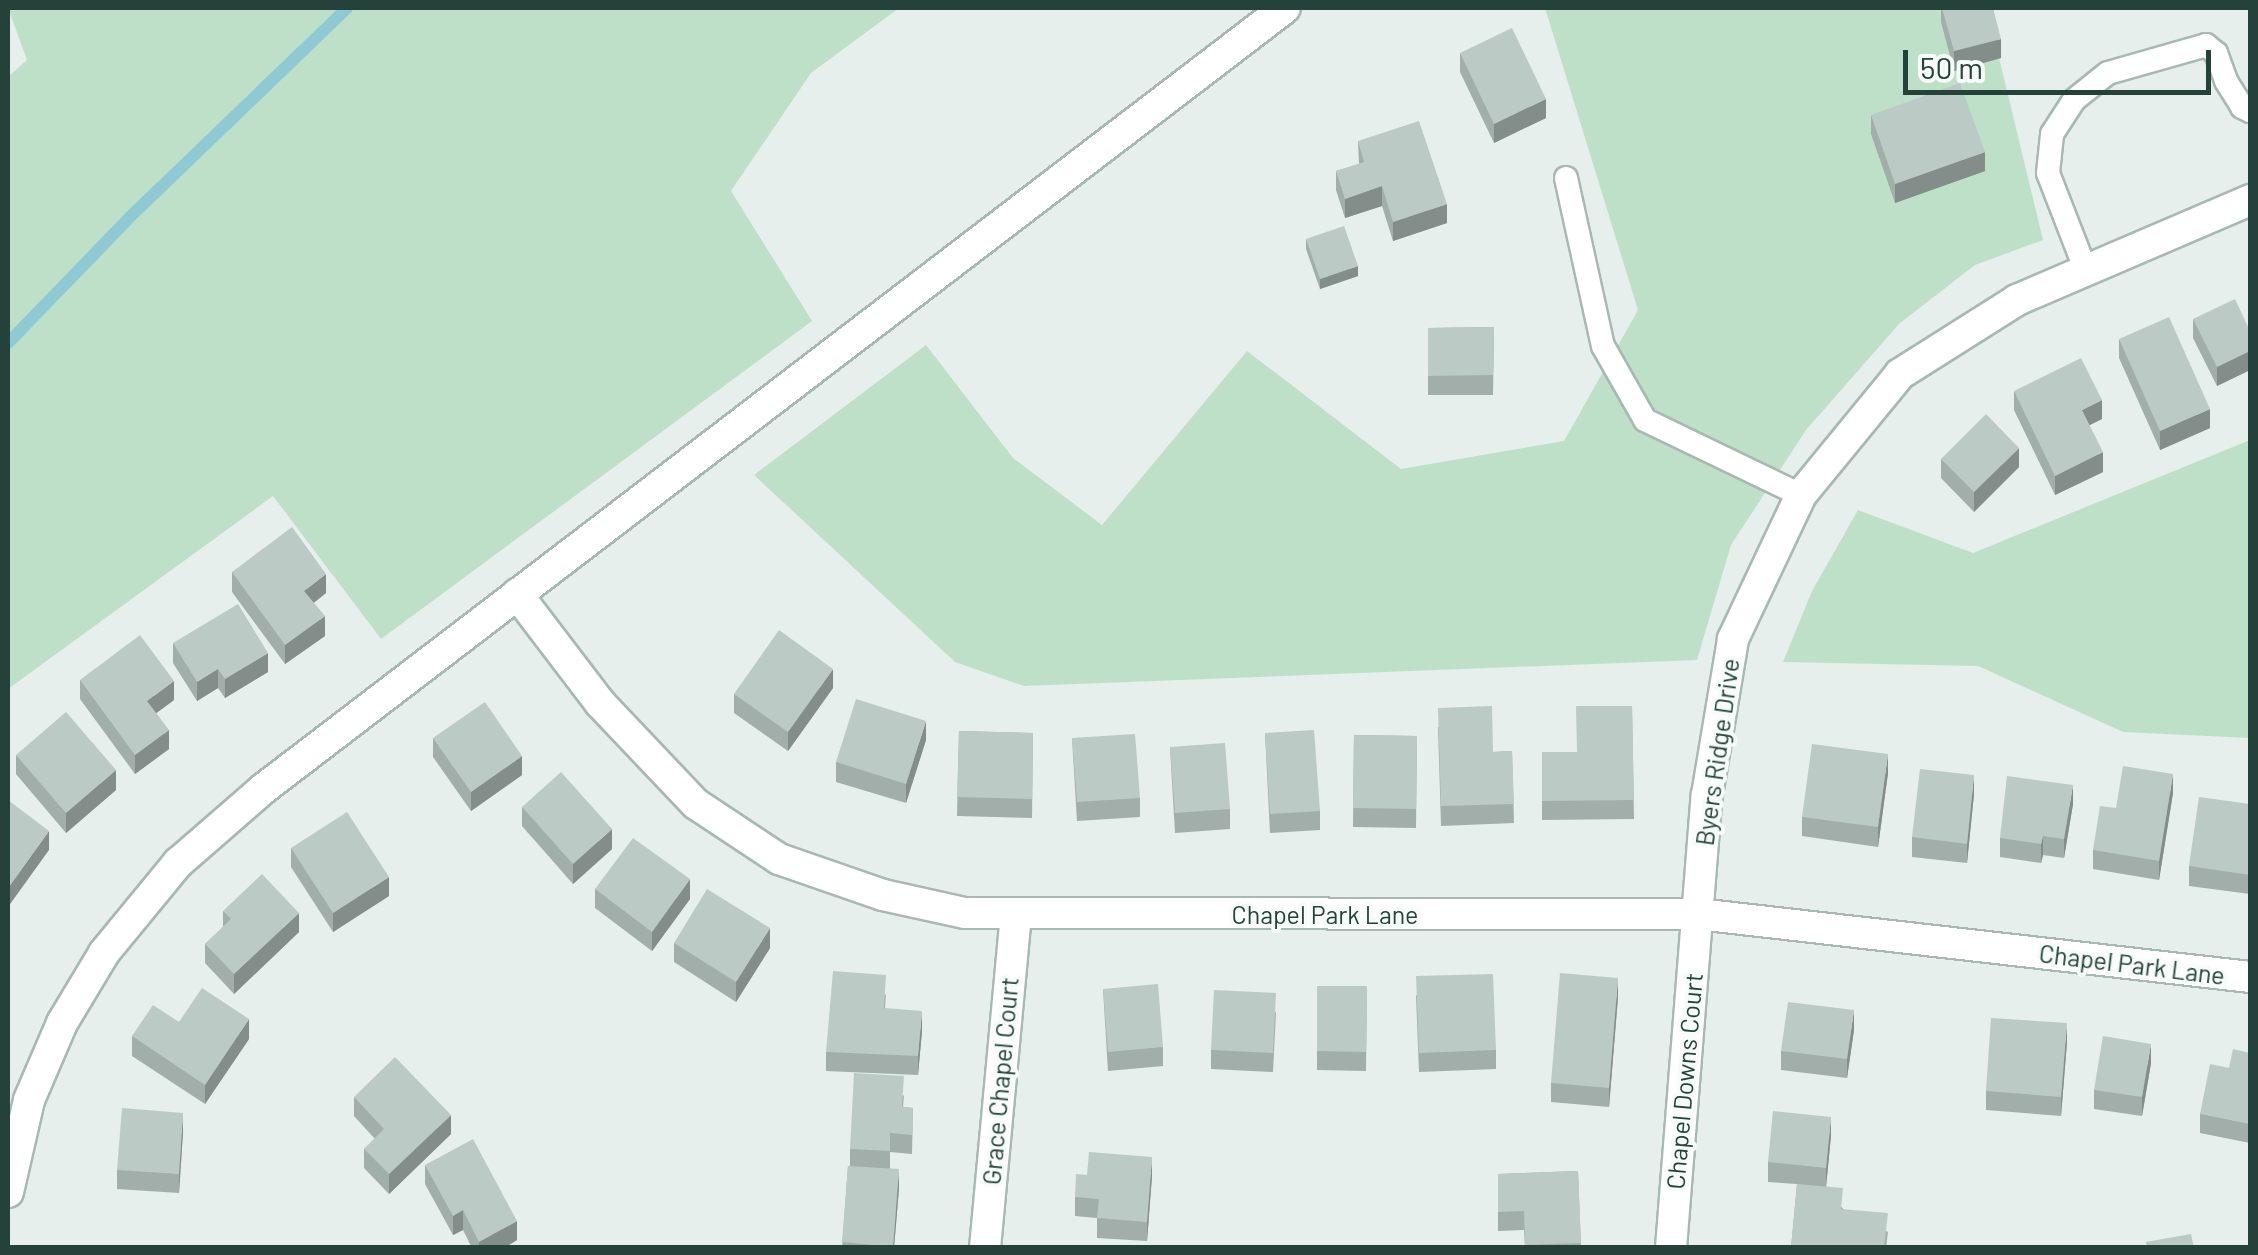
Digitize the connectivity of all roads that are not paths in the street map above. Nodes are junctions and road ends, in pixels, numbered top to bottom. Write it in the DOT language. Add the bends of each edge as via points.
graph roads {
  1 [pos="1285,8"];
  2 [pos="2250,111"];
  3 [pos="1566,178"];
  4 [pos="2250,200"];
  5 [pos="2086,270"];
  6 [pos="1801,494"];
  7 [pos="518,594"];
  8 [pos="1016,914"];
  9 [pos="1698,914"];
  10 [pos="2250,977"];
  11 [pos="8,1192"];
  12 [pos="985,1248"];
  13 [pos="1671,1248"];
  1 -- 7 [label="street"];
  2 -- 5 [label="lane" via="2206,45 2108,73 2074,100 2052,134 2048,173"];
  3 -- 6 [label="lane" via="1603,346 1645,420"];
  4 -- 5 [label="street, Byers Ridge Drive"];
  5 -- 6 [label="street, Byers Ridge Drive" via="2018,300 1900,374"];
  6 -- 9 [label="street, Byers Ridge Drive" via="1733,639 1707,794"];
  7 -- 8 [label="street, Chapel Park Lane" via="600,703 696,804 779,859 964,914"];
  7 -- 11 [label="street" via="263,789 178,864 104,954 62,1023 30,1100"];
  8 -- 9 [label="street, Chapel Park Lane"];
  8 -- 12 [label="street, Grace Chapel Court"];
  9 -- 10 [label="street, Chapel Park Lane"];
  9 -- 13 [label="street, Chapel Downs Court"];
}
